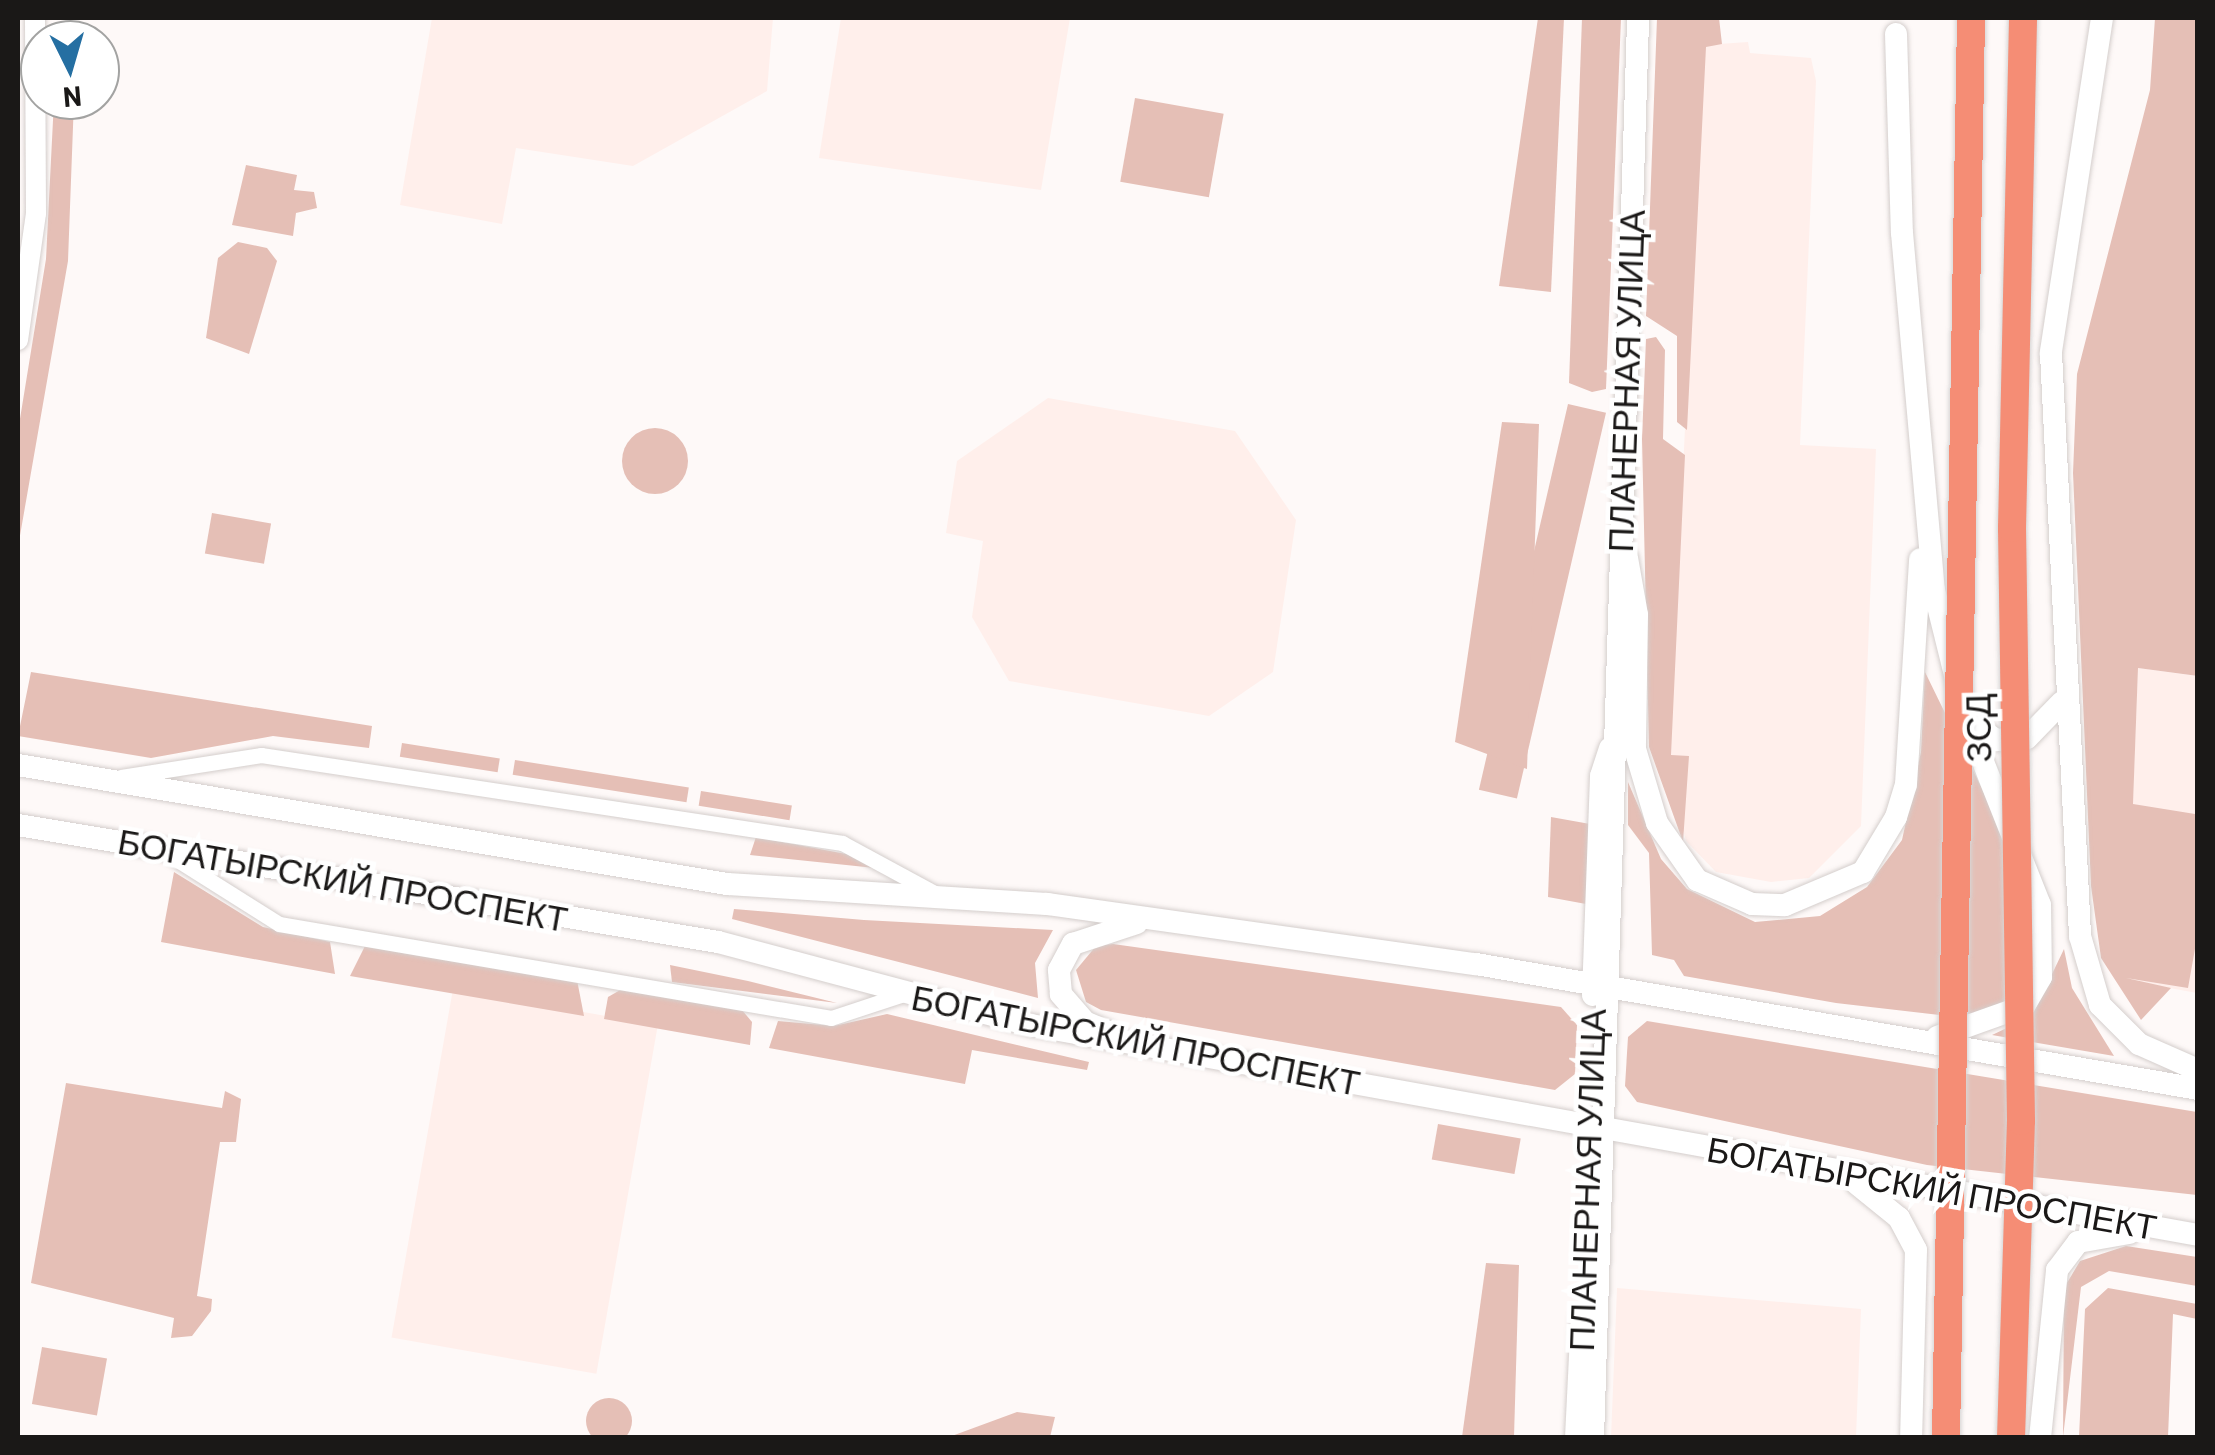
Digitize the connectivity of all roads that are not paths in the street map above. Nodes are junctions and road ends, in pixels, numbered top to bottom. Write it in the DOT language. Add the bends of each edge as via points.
graph roads {
  1 [pos="35,18"];
  2 [pos="1638,18"];
  3 [pos="1970,18"];
  4 [pos="2023,18"];
  5 [pos="2102,18"];
  6 [pos="1896,34"];
  7 [pos="18,340"];
  8 [pos="1924,486"];
  9 [pos="1619,512"];
  10 [pos="2062,702"];
  11 [pos="1966,719"];
  12 [pos="18,765"];
  13 [pos="107,780"];
  14 [pos="18,825"];
  15 [pos="156,846"];
  16 [pos="947,901"];
  17 [pos="1155,919"];
  18 [pos="1602,985"];
  19 [pos="904,994"];
  20 [pos="1919,1041"];
  21 [pos="1138,1045"];
  22 [pos="2198,1070"];
  23 [pos="2198,1089"];
  24 [pos="1597,1123"];
  25 [pos="1850,1179"];
  26 [pos="2194,1234"];
  27 [pos="1576,1438"];
  28 [pos="1592,1438"];
  29 [pos="1911,1438"];
  30 [pos="1946,1438"];
  31 [pos="2011,1438"];
  32 [pos="2040,1438"];
  1 -- 7 [label="street" via="36,214"];
  2 -- 9 [label="main road, ПЛАНЕРНАЯ УЛИЦА"];
  3 -- 30 [label="highway, ЗСД, bridge"];
  4 -- 31 [label="highway, ЗСД, bridge" via="2012,528 2022,1121"];
  5 -- 10 [label="main road" via="2051,354"];
  6 -- 8 [label="main road"];
  8 -- 9 [label="main road" via="1908,768 1896,817 1863,872 1785,905 1752,904 1697,880 1657,823 1636,749 1637,615"];
  8 -- 11 [label="main road" via="1934,590"];
  9 -- 18 [label="main road, ПЛАНЕРНАЯ УЛИЦА" via="1611,745 1601,776"];
  10 -- 11 [label="main road" via="2026,738 1996,740"];
  10 -- 22 [label="main road" via="2091,985 2139,1044"];
  11 -- 20 [label="main road" via="2032,867 2041,977 2004,1019"];
  12 -- 13 [label="main road, БОГАТЫРСКИЙ ПРОСПЕКТ"];
  13 -- 16 [label="main road, БОГАТЫРСКИЙ ПРОСПЕКТ" via="728,884"];
  13 -- 16 [label="street" via="261,755 842,844"];
  14 -- 15 [label="main road, БОГАТЫРСКИЙ ПРОСПЕКТ"];
  15 -- 19 [label="main road, БОГАТЫРСКИЙ ПРОСПЕКТ" via="718,942"];
  15 -- 19 [label="street" via="279,924 832,1018"];
  16 -- 17 [label="main road, БОГАТЫРСКИЙ ПРОСПЕКТ"];
  17 -- 18 [label="main road, БОГАТЫРСКИЙ ПРОСПЕКТ"];
  17 -- 21 [label="main road" via="1073,944 1059,970 1061,994 1085,1022"];
  18 -- 20 [label="main road, БОГАТЫРСКИЙ ПРОСПЕКТ"];
  18 -- 24 [label="main road, ПЛАНЕРНАЯ УЛИЦА"];
  19 -- 21 [label="main road, БОГАТЫРСКИЙ ПРОСПЕКТ"];
  20 -- 23 [label="main road, БОГАТЫРСКИЙ ПРОСПЕКТ"];
  21 -- 24 [label="main road, БОГАТЫРСКИЙ ПРОСПЕКТ"];
  24 -- 25 [label="main road, БОГАТЫРСКИЙ ПРОСПЕКТ"];
  24 -- 27 [label="main road, ПЛАНЕРНАЯ УЛИЦА"];
  24 -- 28 [label="main road, ПЛАНЕРНАЯ УЛИЦА"];
  25 -- 26 [label="main road, БОГАТЫРСКИЙ ПРОСПЕКТ"];
  25 -- 29 [label="main road" via="1899,1218 1916,1250"];
  26 -- 32 [label="main road" via="2122,1233 2067,1252 2048,1312"];
}
